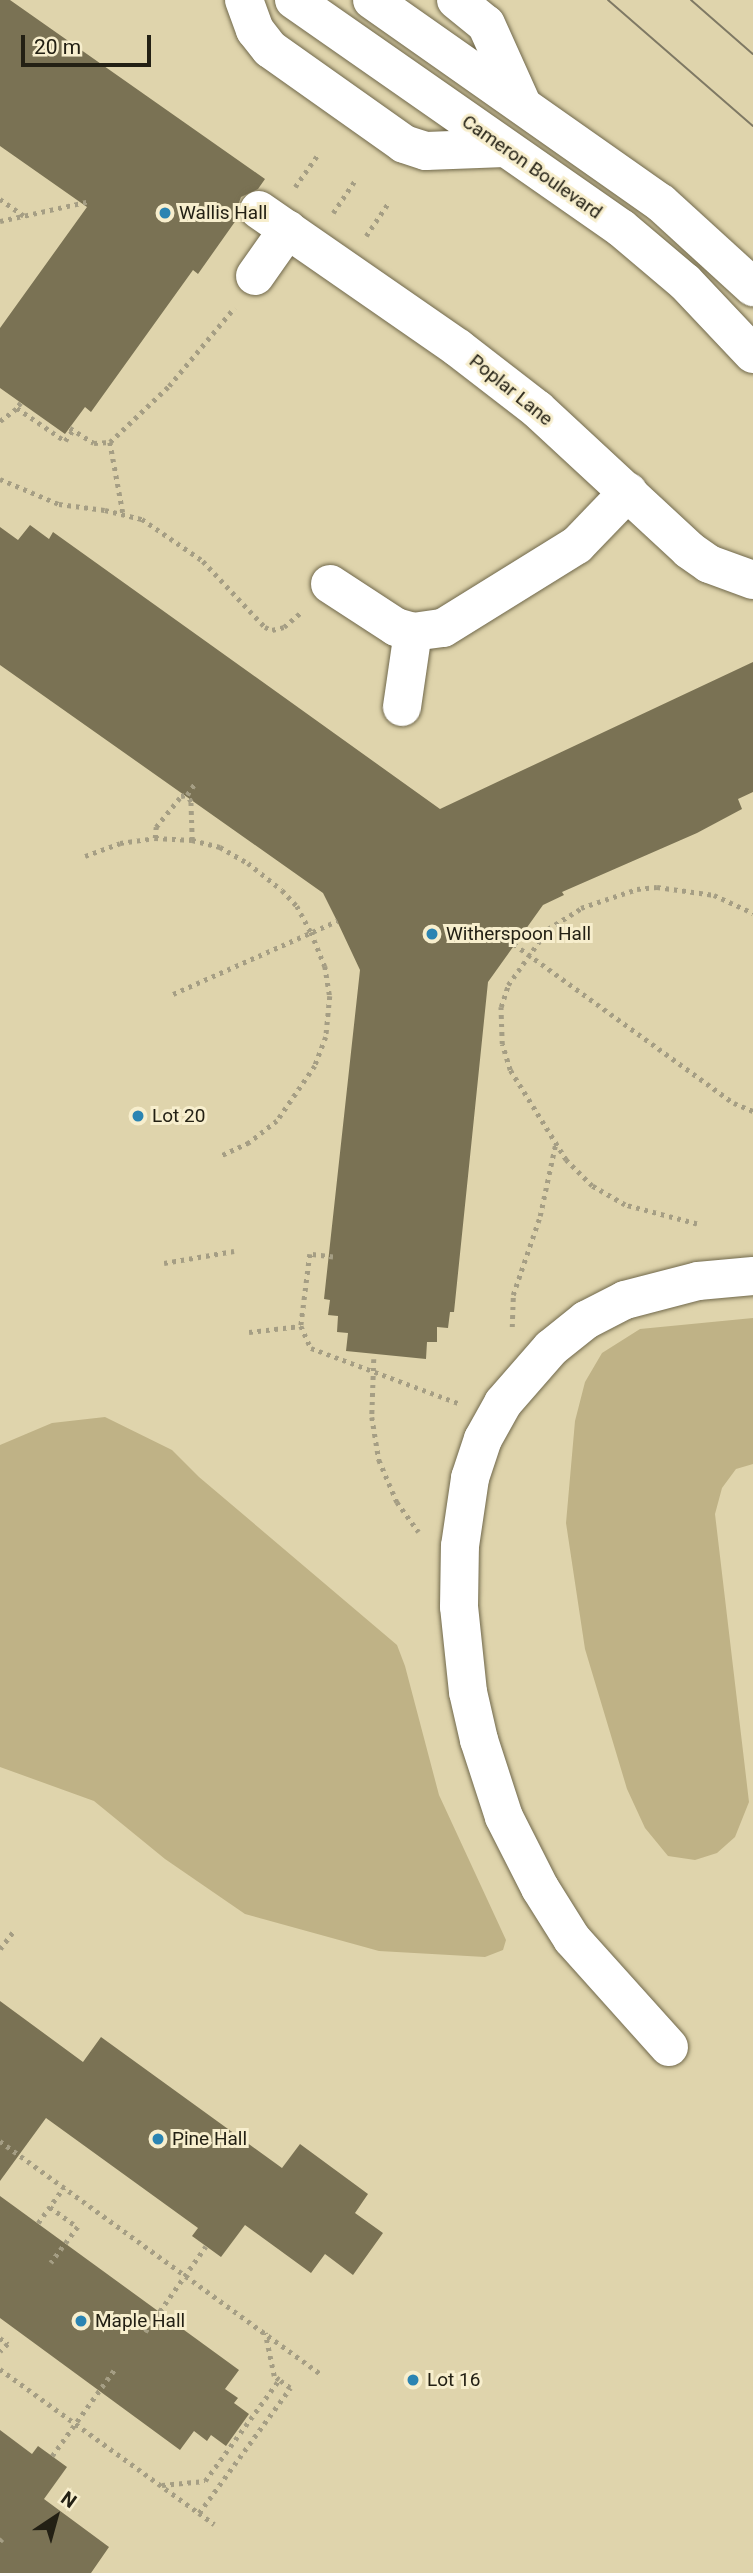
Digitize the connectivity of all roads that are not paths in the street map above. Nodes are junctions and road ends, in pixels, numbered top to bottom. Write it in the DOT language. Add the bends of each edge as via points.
graph roads {
  1 [pos="244,0"];
  2 [pos="294,0"];
  3 [pos="372,0"];
  4 [pos="456,0"];
  5 [pos="522,104"];
  6 [pos="505,148"];
  7 [pos="255,276"];
  8 [pos="753,286"];
  9 [pos="753,354"];
  10 [pos="628,492"];
  11 [pos="753,580"];
  12 [pos="316,596"];
  13 [pos="413,632"];
  14 [pos="402,707"];
  15 [pos="753,1276"];
  16 [pos="668,2047"];
  1 -- 6 [label="street" via="270,49 404,144 426,151"];
  2 -- 6 [label="street, Cameron Boulevard"];
  3 -- 5 [label="street"];
  4 -- 5 [label="street" via="486,24"];
  5 -- 8 [label="street" via="661,203"];
  6 -- 9 [label="street, Cameron Boulevard" via="654,254"];
  7 -- 10 [label="street, Poplar Lane" via="273,219 537,409"];
  10 -- 11 [label="street, Poplar Lane" via="689,550 709,564"];
  10 -- 13 [label="street" via="577,545 469,615 443,628"];
  12 -- 13 [label="street" via="372,613"];
  13 -- 14 [label="street"];
  15 -- 16 [label="street" via="698,1281 625,1300 586,1320 551,1348 503,1403 483,1439 470,1478 460,1546 461,1630 468,1692 503,1817 572,1939"];
}
